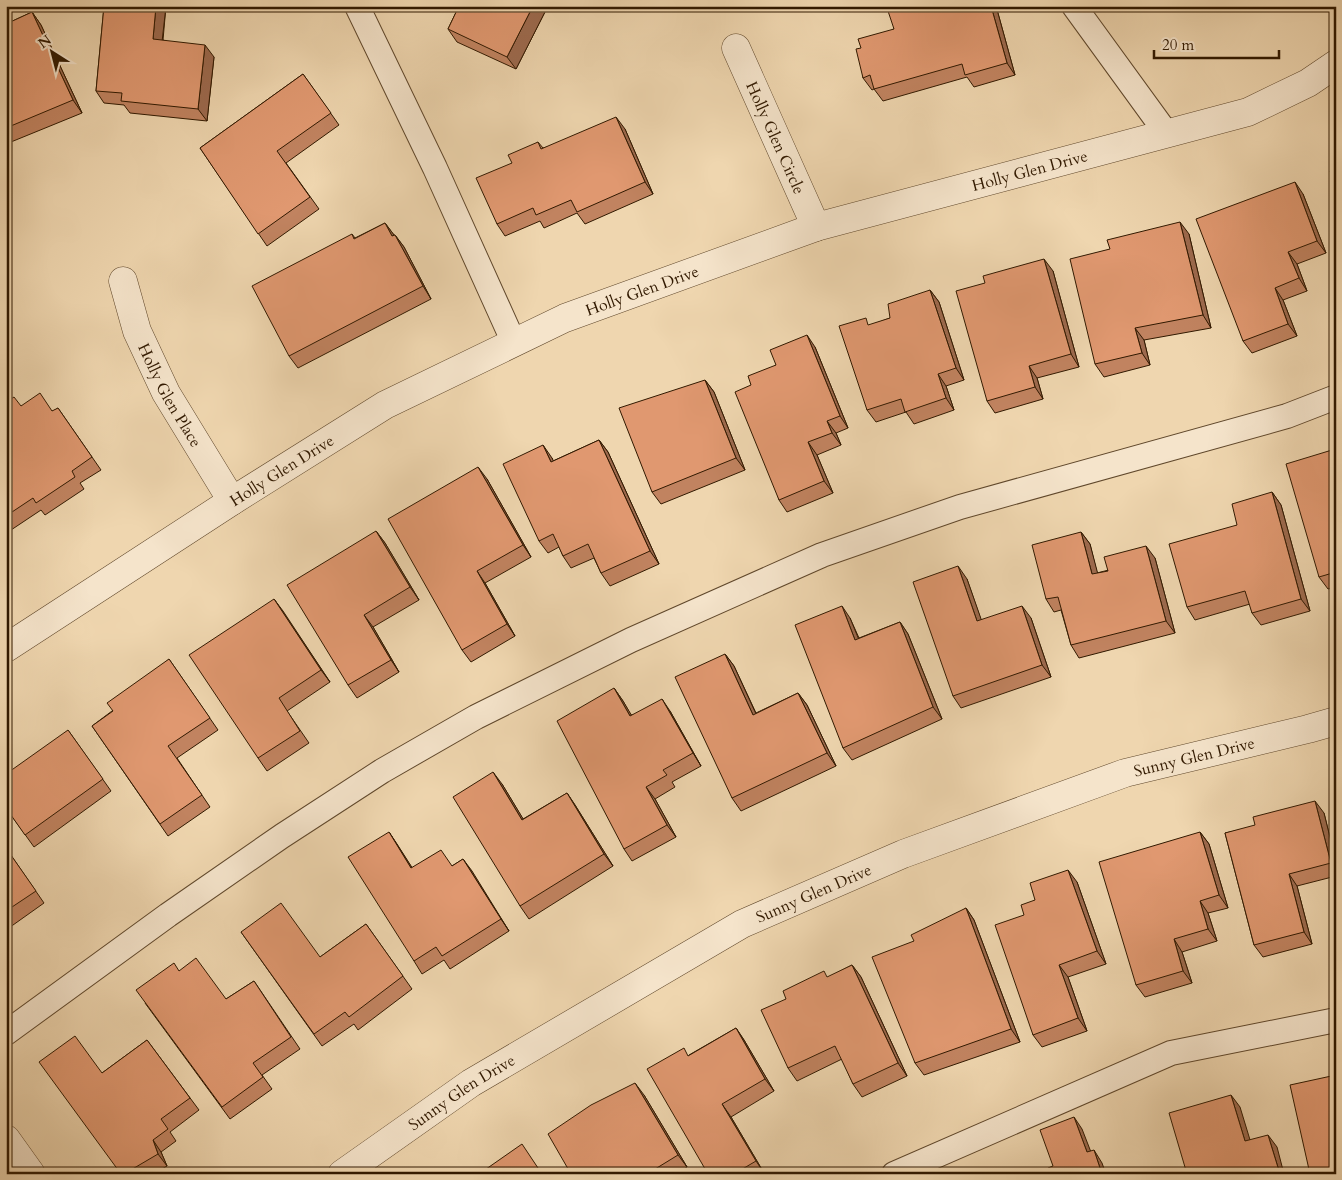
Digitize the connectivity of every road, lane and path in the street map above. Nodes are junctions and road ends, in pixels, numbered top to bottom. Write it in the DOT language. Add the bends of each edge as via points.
graph roads {
  1 [pos="357,6"];
  2 [pos="1074,6"];
  3 [pos="736,48"];
  4 [pos="1336,64"];
  5 [pos="1167,134"];
  6 [pos="816,227"];
  7 [pos="123,281"];
  8 [pos="514,343"];
  9 [pos="1336,397"];
  10 [pos="232,501"];
  11 [pos="6,648"];
  12 [pos="1336,721"];
  13 [pos="1336,1020"];
  14 [pos="6,1032"];
  15 [pos="6,1139"];
  16 [pos="32,1174"];
  17 [pos="342,1174"];
  18 [pos="894,1174"];
  1 -- 8 [label="lane" via="436,168"];
  2 -- 5 [label="lane"];
  3 -- 6 [label="street, Holly Glen Circle"];
  4 -- 5 [label="street, Holly Glen Drive" via="1308,83 1248,112"];
  5 -- 6 [label="street, Holly Glen Drive"];
  6 -- 8 [label="street, Holly Glen Drive" via="565,318"];
  7 -- 10 [label="street, Holly Glen Place" via="137,332 166,393"];
  8 -- 10 [label="street, Holly Glen Drive" via="385,405"];
  9 -- 14 [label="lane" via="1287,416 960,507 822,556 630,640 476,717 382,772 282,836"];
  10 -- 11 [label="street, Holly Glen Drive"];
  12 -- 17 [label="street, Sunny Glen Drive" via="1125,773 903,854 742,924 471,1083"];
  13 -- 18 [label="lane" via="1171,1053"];
  15 -- 16 [label="street"];
}
